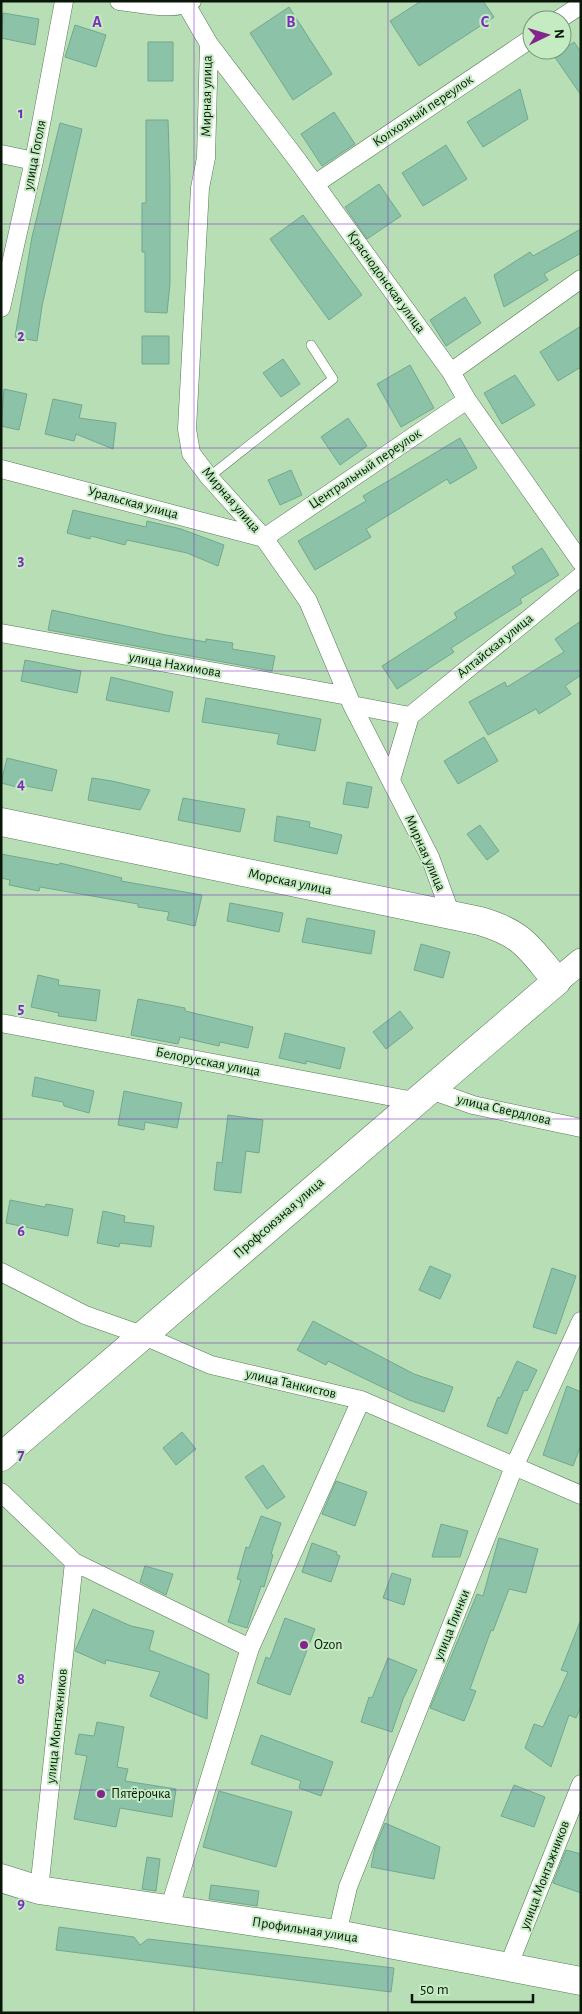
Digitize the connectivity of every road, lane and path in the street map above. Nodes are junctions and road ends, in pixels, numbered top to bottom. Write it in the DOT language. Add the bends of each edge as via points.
graph roads {
  1 [pos="64,1"];
  2 [pos="118,1"];
  3 [pos="190,4"];
  4 [pos="208,44"];
  5 [pos="522,45"];
  6 [pos="1,154"];
  7 [pos="34,161"];
  8 [pos="315,184"];
  9 [pos="581,279"];
  10 [pos="1,308"];
  11 [pos="311,345"];
  12 [pos="452,372"];
  13 [pos="467,400"];
  14 [pos="1,468"];
  15 [pos="208,477"];
  16 [pos="264,538"];
  17 [pos="581,562"];
  18 [pos="581,576"];
  19 [pos="1,633"];
  20 [pos="350,701"];
  21 [pos="410,716"];
  22 [pos="392,780"];
  23 [pos="1,822"];
  24 [pos="451,915"];
  25 [pos="581,961"];
  26 [pos="557,981"];
  27 [pos="1,1023"];
  28 [pos="421,1095"];
  29 [pos="581,1128"];
  30 [pos="1,1272"];
  31 [pos="581,1321"];
  32 [pos="142,1335"];
  33 [pos="361,1400"];
  34 [pos="1,1457"];
  35 [pos="514,1467"];
  36 [pos="1,1492"];
  37 [pos="581,1496"];
  38 [pos="74,1562"];
  39 [pos="250,1648"];
  40 [pos="581,1784"];
  41 [pos="1,1878"];
  42 [pos="33,1889"];
  43 [pos="1,1900"];
  44 [pos="169,1910"];
  45 [pos="337,1934"];
  46 [pos="508,1968"];
  47 [pos="581,1981"];
  1 -- 7 [label="street, улица Гоголя"];
  2 -- 3 [label="street"];
  3 -- 4 [label="street, Краснодонская улица"];
  4 -- 8 [label="street, Краснодонская улица"];
  4 -- 15 [label="street, Мирная улица" via="206,158 200,188 187,429 191,454"];
  5 -- 8 [label="street, Колхозный переулок"];
  6 -- 7 [label="street"];
  7 -- 10 [label="street, улица Гоголя"];
  8 -- 12 [label="street, Краснодонская улица"];
  9 -- 12 [label="street"];
  11 -- 15 [label="lane" via="334,379"];
  12 -- 13 [label="street, Краснодонская улица"];
  13 -- 16 [label="street, Центральный переулок"];
  13 -- 17 [label="street, Краснодонская улица"];
  14 -- 16 [label="street, Уральская улица"];
  15 -- 16 [label="street, Мирная улица"];
  16 -- 20 [label="street, Мирная улица" via="308,601"];
  18 -- 21 [label="street, Алтайская улица"];
  19 -- 20 [label="street, улица Нахимова"];
  20 -- 21 [label="street, улица Нахимова"];
  20 -- 22 [label="street, Мирная улица"];
  21 -- 22 [label="street"];
  22 -- 24 [label="street, Мирная улица" via="430,857"];
  23 -- 24 [label="main road, Морская улица"];
  24 -- 26 [label="main road, Морская улица" via="480,921 515,934"];
  25 -- 26 [label="street"];
  26 -- 28 [label="main road, Профсоюзная улица"];
  27 -- 28 [label="street, Белорусская улица"];
  28 -- 29 [label="street, улица Свердлова"];
  28 -- 32 [label="main road, Профсоюзная улица"];
  30 -- 32 [label="street, улица Танкистов" via="85,1315"];
  31 -- 35 [label="street, улица Глинки"];
  32 -- 33 [label="street, улица Танкистов" via="211,1365"];
  32 -- 34 [label="main road, Профсоюзная улица"];
  33 -- 35 [label="street, улица Танкистов"];
  33 -- 39 [label="street"];
  35 -- 37 [label="street, улица Танкистов"];
  35 -- 45 [label="street, улица Глинки" via="348,1887"];
  36 -- 38 [label="street"];
  38 -- 39 [label="street"];
  38 -- 42 [label="street, улица Монтажников"];
  39 -- 44 [label="street"];
  40 -- 46 [label="street, улица Монтажников"];
  41 -- 42 [label="main road, Профильная улица"];
  42 -- 43 [label="main road"];
  42 -- 44 [label="main road, Профильная улица"];
  44 -- 45 [label="main road, Профильная улица"];
  45 -- 46 [label="main road, Профильная улица"];
  46 -- 47 [label="main road, Профильная улица"];
}
